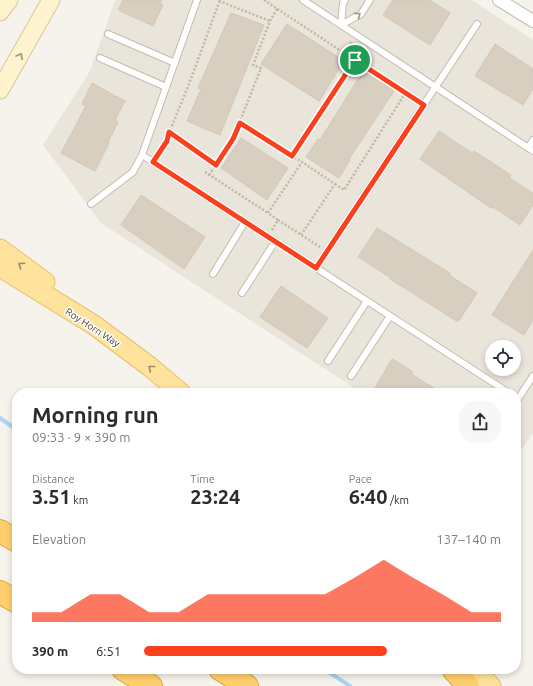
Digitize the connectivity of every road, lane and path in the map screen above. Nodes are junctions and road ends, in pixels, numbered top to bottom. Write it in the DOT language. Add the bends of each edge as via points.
graph roads {
  1 [pos="9,0"];
  2 [pos="50,0"];
  3 [pos="198,0"];
  4 [pos="264,0"];
  5 [pos="303,0"];
  6 [pos="345,0"];
  7 [pos="370,0"];
  8 [pos="499,0"];
  9 [pos="220,1"];
  10 [pos="277,8"];
  11 [pos="0,12"];
  12 [pos="270,21"];
  13 [pos="533,21"];
  14 [pos="477,24"];
  15 [pos="341,25"];
  16 [pos="108,34"];
  17 [pos="358,36"];
  18 [pos="344,53"];
  19 [pos="100,58"];
  20 [pos="355,60"];
  21 [pos="174,63"];
  22 [pos="166,87"];
  23 [pos="436,87"];
  24 [pos="0,90"];
  25 [pos="406,92"];
  26 [pos="424,105"];
  27 [pos="240,123"];
  28 [pos="169,132"];
  29 [pos="533,140"];
  30 [pos="531,149"];
  31 [pos="142,155"];
  32 [pos="292,156"];
  33 [pos="153,162"];
  34 [pos="302,162"];
  35 [pos="216,165"];
  36 [pos="205,172"];
  37 [pos="210,175"];
  38 [pos="335,184"];
  39 [pos="91,204"];
  40 [pos="268,213"];
  41 [pos="278,220"];
  42 [pos="246,222"];
  43 [pos="301,235"];
  44 [pos="268,237"];
  45 [pos="275,242"];
  46 [pos="0,250"];
  47 [pos="327,251"];
  48 [pos="0,267"];
  49 [pos="316,268"];
  50 [pos="213,274"];
  51 [pos="242,293"];
  52 [pos="367,302"];
  53 [pos="390,316"];
  54 [pos="94,325"];
  55 [pos="328,361"];
  56 [pos="351,376"];
  57 [pos="533,376"];
  58 [pos="175,388"];
  59 [pos="501,388"];
  60 [pos="521,394"];
  61 [pos="0,531"];
  62 [pos="12,538"];
  63 [pos="0,592"];
  64 [pos="12,599"];
  65 [pos="131,674"];
  66 [pos="228,674"];
  67 [pos="457,674"];
  68 [pos="479,674"];
  69 [pos="150,686"];
  70 [pos="247,686"];
  71 [pos="468,686"];
  72 [pos="491,686"];
  1 -- 11 [label="main road"];
  24 -- 2 [label="main road, one-way"];
  3 -- 21 [label="lane"];
  4 -- 10 [label="path"];
  5 -- 15 [label="lane"];
  6 -- 15 [label="lane"];
  15 -- 7 [label="lane, one-way" via="361,14"];
  8 -- 13 [label="street"];
  9 -- 12 [label="path"];
  9 -- 28 [label="path"];
  10 -- 12 [label="path"];
  10 -- 18 [label="path"];
  12 -- 27 [label="path" via="253,65 261,68"];
  14 -- 23 [label="lane"];
  15 -- 17 [label="lane"];
  16 -- 21 [label="lane"];
  17 -- 18 [label="path"];
  17 -- 23 [label="lane"];
  18 -- 20 [label="path"];
  19 -- 22 [label="lane"];
  20 -- 25 [label="path"];
  20 -- 32 [label="path"];
  21 -- 22 [label="lane"];
  22 -- 31 [label="lane"];
  23 -- 26 [label="lane"];
  23 -- 30 [label="lane"];
  25 -- 26 [label="path"];
  25 -- 38 [label="path" via="344,190"];
  26 -- 47 [label="lane"];
  27 -- 32 [label="path"];
  27 -- 35 [label="path"];
  28 -- 33 [label="path" via="167,141"];
  28 -- 35 [label="path"];
  29 -- 30 [label="lane"];
  31 -- 33 [label="lane"];
  31 -- 39 [label="lane" via="133,172"];
  32 -- 34 [label="path"];
  33 -- 42 [label="lane"];
  34 -- 38 [label="path"];
  34 -- 40 [label="path"];
  35 -- 37 [label="path"];
  36 -- 37 [label="path"];
  37 -- 40 [label="path"];
  38 -- 43 [label="path"];
  40 -- 41 [label="path"];
  41 -- 43 [label="path"];
  41 -- 44 [label="path"];
  42 -- 44 [label="lane"];
  42 -- 50 [label="lane"];
  43 -- 47 [label="path"];
  44 -- 45 [label="lane"];
  45 -- 49 [label="lane"];
  45 -- 51 [label="lane"];
  54 -- 46 [label="main road, one-way" via="56,290"];
  47 -- 49 [label="lane"];
  48 -- 54 [label="main road, Roy Horn Way"];
  49 -- 52 [label="lane"];
  52 -- 53 [label="lane"];
  52 -- 55 [label="lane"];
  53 -- 56 [label="lane"];
  53 -- 59 [label="lane"];
  58 -- 54 [label="main road, Roy Horn Way, one-way"];
  57 -- 60 [label="lane"];
  61 -- 62 [label="highway"];
  63 -- 64 [label="highway"];
  65 -- 69 [label="highway"];
  66 -- 70 [label="highway"];
  67 -- 71 [label="highway"];
  68 -- 72 [label="main road"];
}
